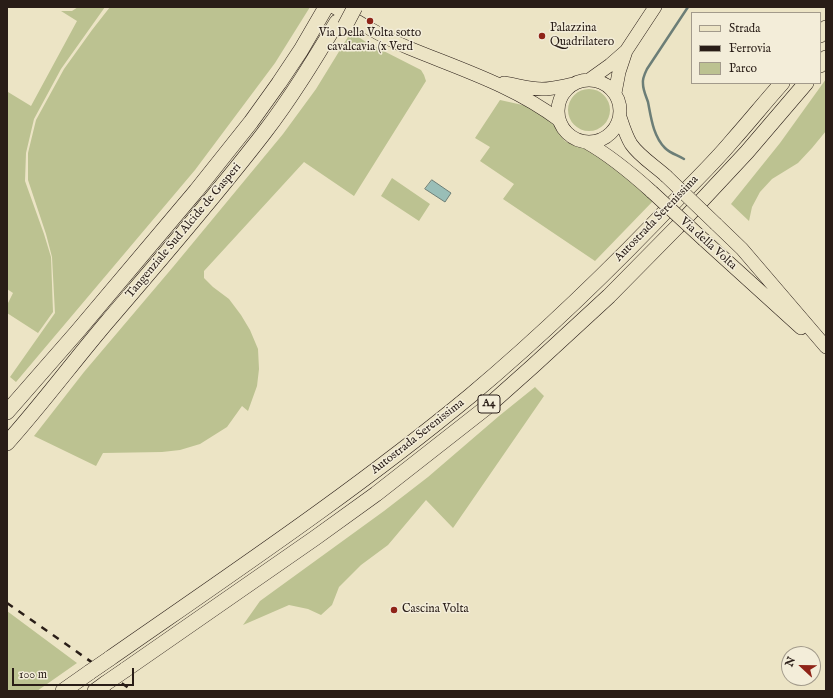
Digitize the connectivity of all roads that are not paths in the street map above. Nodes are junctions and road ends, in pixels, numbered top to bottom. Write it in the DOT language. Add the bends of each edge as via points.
graph roads {
  1 [pos="345,7"];
  2 [pos="355,7"];
  3 [pos="656,7"];
  4 [pos="327,9"];
  5 [pos="341,24"];
  6 [pos="626,51"];
  7 [pos="487,79"];
  8 [pos="589,80"];
  9 [pos="574,84"];
  10 [pos="781,84"];
  11 [pos="805,84"];
  12 [pos="615,93"];
  13 [pos="620,117"];
  14 [pos="559,120"];
  15 [pos="586,142"];
  16 [pos="826,347"];
  17 [pos="826,350"];
  18 [pos="7,412"];
  19 [pos="13,437"];
  20 [pos="100,687"];
  21 [pos="63,691"];
  1 -- 5 [label="highway, Tangenziale Sud Alcide de Gasperi"];
  2 -- 5 [label="highway, bridge"];
  3 -- 6 [label="main road"];
  4 -- 7 [label="main road" via="408,47"];
  4 -- 18 [label="highway, Tangenziale Sud Alcide de Gasperi" via="251,122 196,191"];
  5 -- 19 [label="highway, Tangenziale Sud Alcide de Gasperi" via="264,132 208,203"];
  6 -- 8 [label="main road"];
  6 -- 12 [label="main road"];
  7 -- 9 [label="main road" via="538,89"];
  7 -- 14 [label="main road" via="534,103"];
  8 -- 9 [label="main road"];
  8 -- 12 [label="main road" via="603,83"];
  9 -- 14 [label="main road" via="561,99"];
  10 -- 21 [label="highway, Autostrada Serenissima / A4, bridge" via="732,141 596,283 471,395 362,482"];
  11 -- 20 [label="highway, Autostrada Serenissima / A4, bridge" via="747,152 609,296 486,407 376,494"];
  12 -- 13 [label="main road" via="619,100"];
  13 -- 15 [label="main road" via="618,124 608,136 594,142"];
  13 -- 16 [label="main road, Via della Volta, bridge" via="625,133 637,150 742,249"];
  14 -- 15 [label="main road" via="569,135"];
  15 -- 17 [label="main road, Via della Volta, bridge" via="633,174"];
}
